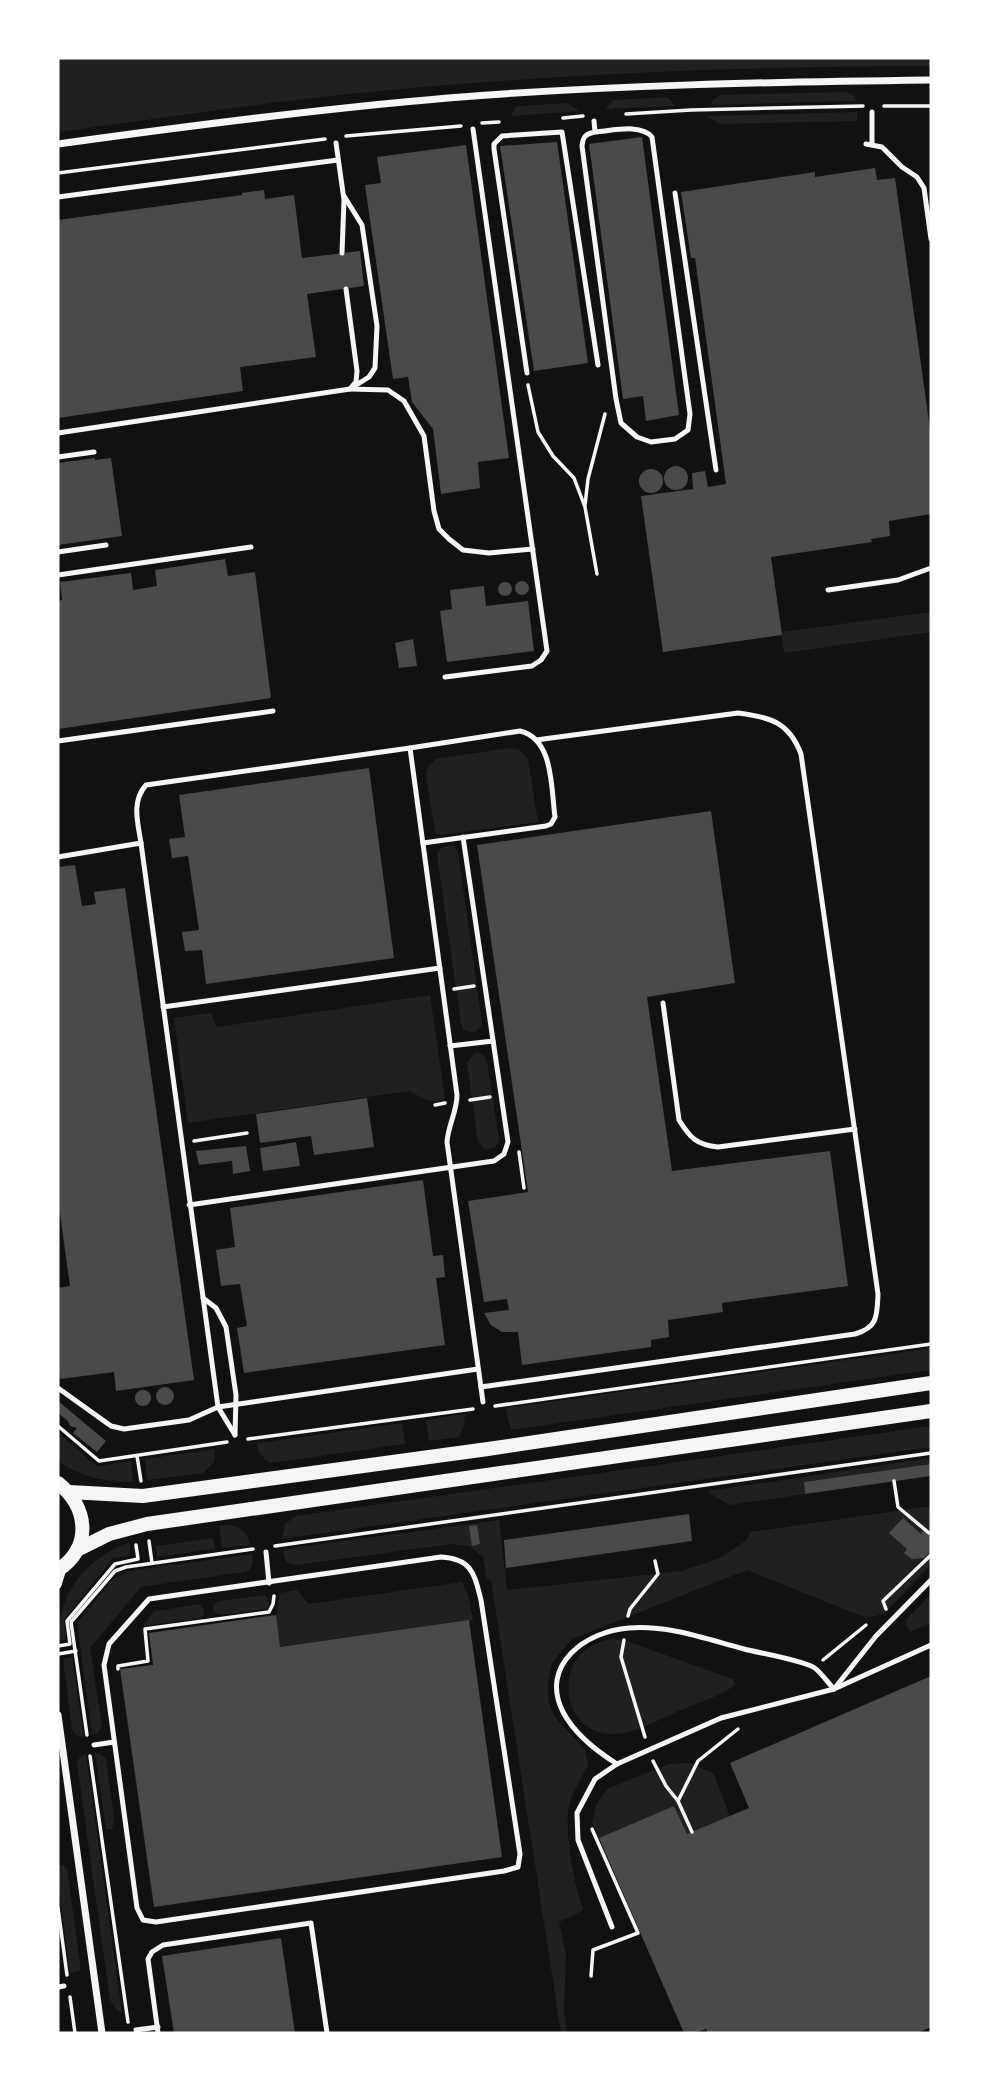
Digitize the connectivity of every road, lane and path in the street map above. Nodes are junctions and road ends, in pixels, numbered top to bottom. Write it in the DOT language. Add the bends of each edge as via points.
graph roads {
  1 [pos="931,80"];
  2 [pos="872,112"];
  3 [pos="594,121"];
  4 [pos="501,127"];
  5 [pos="473,129"];
  6 [pos="595,132"];
  7 [pos="502,136"];
  8 [pos="336,143"];
  9 [pos="58,144"];
  10 [pos="338,160"];
  11 [pos="675,193"];
  12 [pos="344,196"];
  13 [pos="58,197"];
  14 [pos="931,239"];
  15 [pos="342,253"];
  16 [pos="346,289"];
  17 [pos="598,365"];
  18 [pos="527,373"];
  19 [pos="350,389"];
  20 [pos="603,404"];
  21 [pos="58,433"];
  22 [pos="94,452"];
  23 [pos="58,457"];
  24 [pos="716,470"];
  25 [pos="585,508"];
  26 [pos="106,545"];
  27 [pos="251,547"];
  28 [pos="533,549"];
  29 [pos="58,552"];
  30 [pos="931,568"];
  31 [pos="597,574"];
  32 [pos="58,575"];
  33 [pos="828,590"];
  34 [pos="445,677"];
  35 [pos="273,711"];
  36 [pos="58,740"];
  37 [pos="536,740"];
  38 [pos="410,748"];
  39 [pos="463,837"];
  40 [pos="141,843"];
  41 [pos="423,843"];
  42 [pos="58,857"];
  43 [pos="440,968"];
  44 [pos="485,985"];
  45 [pos="443,990"];
  46 [pos="663,1003"];
  47 [pos="163,1007"];
  48 [pos="493,1041"];
  49 [pos="450,1046"];
  50 [pos="855,1129"];
  51 [pos="247,1133"];
  52 [pos="181,1143"];
  53 [pos="450,1167"];
  54 [pos="189,1205"];
  55 [pos="202,1297"];
  56 [pos="478,1370"];
  57 [pos="931,1384"];
  58 [pos="481,1387"];
  59 [pos="58,1388"];
  60 [pos="483,1402"];
  61 [pos="236,1404"];
  62 [pos="218,1407"];
  63 [pos="931,1411"];
  64 [pos="219,1438"];
  65 [pos="220,1444"];
  66 [pos="931,1453"];
  67 [pos="140,1475"];
  68 [pos="894,1481"];
  69 [pos="63,1487"];
  70 [pos="130,1497"];
  71 [pos="134,1527"];
  72 [pos="931,1533"];
  73 [pos="77,1550"];
  74 [pos="266,1552"];
  75 [pos="655,1561"];
  76 [pos="61,1568"];
  77 [pos="931,1580"];
  78 [pos="269,1583"];
  79 [pos="58,1585"];
  80 [pos="274,1596"];
  81 [pos="626,1628"];
  82 [pos="931,1645"];
  83 [pos="58,1646"];
  84 [pos="76,1651"];
  85 [pos="58,1654"];
  86 [pos="117,1670"];
  87 [pos="834,1689"];
  88 [pos="58,1715"];
  89 [pos="114,1742"];
  90 [pos="94,1745"];
  91 [pos="649,1750"];
  92 [pos="654,1763"];
  93 [pos="617,1764"];
  94 [pos="644,1768"];
  95 [pos="590,1823"];
  96 [pos="692,1832"];
  97 [pos="58,1908"];
  98 [pos="612,1927"];
  99 [pos="591,1976"];
  100 [pos="63,1986"];
  101 [pos="70,1997"];
  102 [pos="133,2030"];
  103 [pos="158,2030"];
  104 [pos="75,2033"];
  105 [pos="102,2033"];
  106 [pos="327,2033"];
  1 -- 9 [label="street" via="690,85 459,98"];
  2 -- 14 [label="lane" via="869,143 891,153 917,177 924,188"];
  3 -- 6 [label="lane"];
  4 -- 7 [label="lane"];
  5 -- 28 [label="lane"];
  6 -- 6 [label="lane" via="587,134 582,146 621,423 651,442 675,439 688,430 690,414 652,138 640,130"];
  7 -- 17 [label="lane" via="562,132"];
  7 -- 18 [label="lane" via="494,149"];
  8 -- 10 [label="lane"];
  10 -- 12 [label="lane"];
  10 -- 13 [label="lane"];
  11 -- 24 [label="lane"];
  12 -- 15 [label="lane"];
  12 -- 19 [label="lane" via="362,225 377,326 375,368"];
  16 -- 19 [label="lane" via="358,371"];
  18 -- 25 [label="path" via="538,432 552,456 574,478"];
  19 -- 21 [label="lane"];
  19 -- 28 [label="lane" via="388,390 404,401 424,436 434,511 439,530 449,539 463,550"];
  20 -- 25 [label="path" via="605,416"];
  22 -- 23 [label="lane"];
  25 -- 31 [label="path"];
  26 -- 29 [label="lane"];
  27 -- 32 [label="lane"];
  28 -- 34 [label="lane" via="547,651 541,660 532,666"];
  30 -- 33 [label="lane" via="898,580"];
  35 -- 36 [label="lane"];
  37 -- 38 [label="lane" via="520,731"];
  37 -- 39 [label="lane" via="547,761 555,817 551,824"];
  37 -- 50 [label="lane" via="738,713 764,716 791,734 801,754"];
  38 -- 40 [label="lane" via="146,785 136,804"];
  38 -- 41 [label="lane"];
  39 -- 41 [label="lane"];
  39 -- 44 [label="lane"];
  40 -- 42 [label="lane"];
  40 -- 47 [label="lane"];
  41 -- 43 [label="lane"];
  43 -- 45 [label="lane"];
  43 -- 47 [label="lane"];
  44 -- 45 [label="path"];
  44 -- 48 [label="lane"];
  45 -- 49 [label="lane"];
  46 -- 50 [label="lane" via="680,1120 702,1146"];
  47 -- 52 [label="lane"];
  48 -- 49 [label="lane"];
  48 -- 53 [label="lane" via="508,1142 504,1154 494,1161"];
  49 -- 53 [label="lane" via="457,1105 448,1127"];
  50 -- 58 [label="lane" via="878,1294 877,1317 868,1330"];
  51 -- 52 [label="path"];
  52 -- 54 [label="lane"];
  53 -- 54 [label="lane"];
  53 -- 56 [label="lane"];
  54 -- 55 [label="lane"];
  55 -- 61 [label="lane" via="216,1308 226,1327"];
  55 -- 62 [label="lane"];
  56 -- 58 [label="lane"];
  56 -- 61 [label="lane"];
  57 -- 70 [label="main road"];
  58 -- 60 [label="lane"];
  59 -- 62 [label="lane" via="111,1426 124,1429 189,1420"];
  61 -- 62 [label="lane"];
  61 -- 62 [label="lane" via="235,1436"];
  63 -- 71 [label="main road"];
  64 -- 65 [label="path"];
  66 -- 84 [label="path" via="125,1567 116,1571 71,1622"];
  67 -- 70 [label="path"];
  68 -- 72 [label="path" via="898,1507"];
  69 -- 70 [label="main road"];
  69 -- 73 [label="main road" via="75,1500 82,1520"];
  71 -- 73 [label="main road"];
  71 -- 83 [label="path" via="138,1559 115,1564 67,1621 70,1644"];
  73 -- 76 [label="main road"];
  74 -- 78 [label="lane"];
  75 -- 81 [label="path" via="658,1574 630,1609"];
  76 -- 79 [label="street"];
  77 -- 87 [label="lane" via="876,1636"];
  78 -- 89 [label="lane" via="149,1599 144,1604 109,1644 106,1654"];
  78 -- 89 [label="lane" via="441,1557 469,1566 483,1613 520,1854 517,1867 156,1922 143,1920 137,1908"];
  80 -- 86 [label="path" via="269,1612 145,1629 148,1661 118,1666"];
  81 -- 87 [label="lane" via="662,1628 814,1667"];
  81 -- 91 [label="path" via="621,1657"];
  81 -- 93 [label="lane" via="584,1641 571,1651 558,1678 557,1697 564,1714 600,1753"];
  82 -- 87 [label="lane"];
  84 -- 85 [label="path"];
  84 -- 102 [label="path"];
  87 -- 91 [label="lane" via="721,1718"];
  88 -- 105 [label="street"];
  89 -- 90 [label="lane"];
  91 -- 92 [label="path"];
  91 -- 93 [label="lane"];
  92 -- 94 [label="path"];
  92 -- 96 [label="path"];
  93 -- 98 [label="lane" via="595,1779 577,1813 578,1840"];
  95 -- 99 [label="path" via="638,1933 593,1950"];
  97 -- 100 [label="path"];
  101 -- 104 [label="path"];
  102 -- 103 [label="lane"];
  103 -- 106 [label="lane" via="148,1959 152,1952 163,1945 311,1923"];
}
